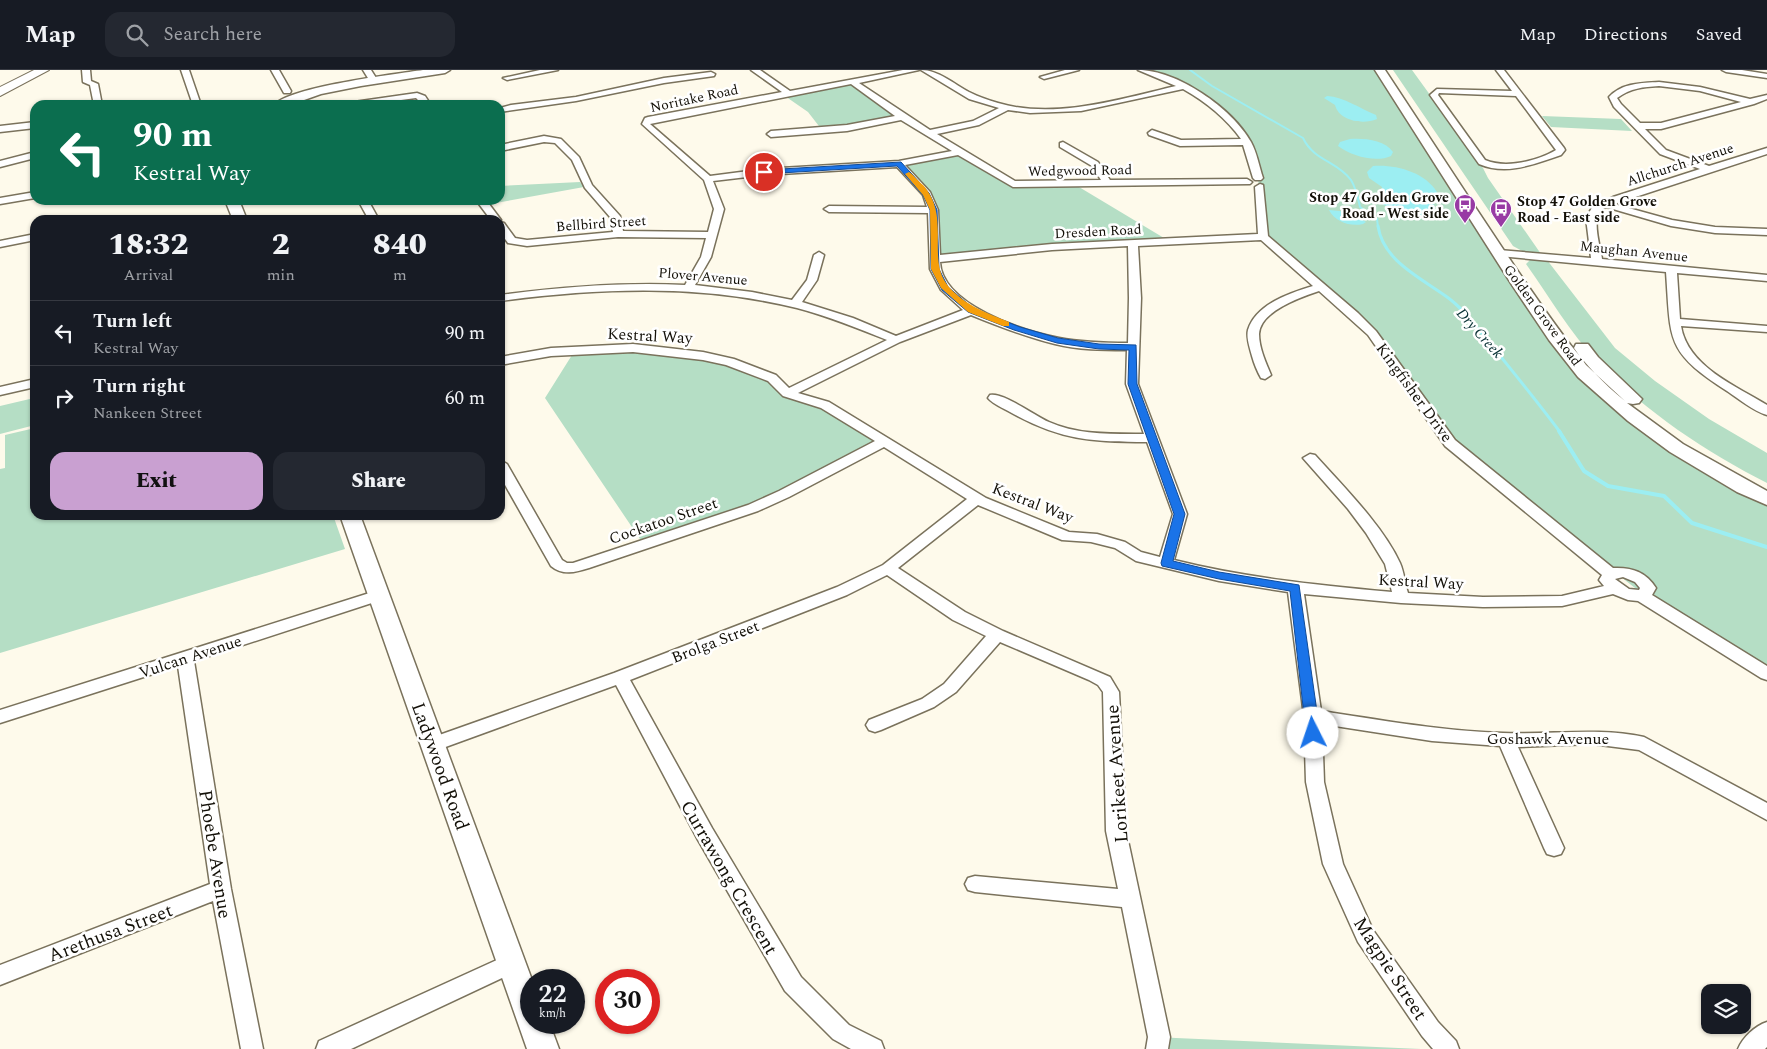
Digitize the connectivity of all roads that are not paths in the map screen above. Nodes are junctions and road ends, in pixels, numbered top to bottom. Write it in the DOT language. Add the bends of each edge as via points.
graph roads {
  1 [pos="31,70"];
  2 [pos="43,70"];
  3 [pos="86,70"];
  4 [pos="185,70"];
  5 [pos="275,70"];
  6 [pos="367,70"];
  7 [pos="445,70"];
  8 [pos="554,70"];
  9 [pos="754,70"];
  10 [pos="915,70"];
  11 [pos="925,70"];
  12 [pos="1076,70"];
  13 [pos="1142,70"];
  14 [pos="1380,70"];
  15 [pos="1391,70"];
  16 [pos="1500,70"];
  17 [pos="1731,70"];
  18 [pos="710,74"];
  19 [pos="1767,76"];
  20 [pos="507,78"];
  21 [pos="1044,78"];
  22 [pos="374,81"];
  23 [pos="853,82"];
  24 [pos="0,86"];
  25 [pos="1183,87"];
  26 [pos="287,91"];
  27 [pos="0,92"];
  28 [pos="788,93"];
  29 [pos="1518,94"];
  30 [pos="1767,97"];
  31 [pos="97,100"];
  32 [pos="195,100"];
  33 [pos="295,100"];
  34 [pos="382,100"];
  35 [pos="423,100"];
  36 [pos="1751,102"];
  37 [pos="1008,108"];
  38 [pos="505,109"];
  39 [pos="902,117"];
  40 [pos="30,126"];
  41 [pos="1638,126"];
  42 [pos="0,129"];
  43 [pos="930,133"];
  44 [pos="1152,133"];
  45 [pos="771,134"];
  46 [pos="1246,142"];
  47 [pos="1063,145"];
  48 [pos="505,147"];
  49 [pos="1767,150"];
  50 [pos="959,152"];
  51 [pos="30,156"];
  52 [pos="0,164"];
  53 [pos="899,164"];
  54 [pos="1708,169"];
  55 [pos="708,179"];
  56 [pos="1107,183"];
  57 [pos="1264,183"];
  58 [pos="30,196"];
  59 [pos="0,201"];
  60 [pos="1605,204"];
  61 [pos="829,209"];
  62 [pos="933,210"];
  63 [pos="505,232"];
  64 [pos="1767,232"];
  65 [pos="618,234"];
  66 [pos="711,235"];
  67 [pos="30,238"];
  68 [pos="1263,238"];
  69 [pos="0,244"];
  70 [pos="1133,244"];
  71 [pos="1505,244"];
  72 [pos="819,255"];
  73 [pos="935,259"];
  74 [pos="1597,261"];
  75 [pos="1671,270"];
  76 [pos="1767,278"];
  77 [pos="689,287"];
  78 [pos="1320,287"];
  79 [pos="505,297"];
  80 [pos="795,304"];
  81 [pos="971,310"];
  82 [pos="1675,322"];
  83 [pos="1767,329"];
  84 [pos="896,340"];
  85 [pos="1133,347"];
  86 [pos="505,360"];
  87 [pos="1264,375"];
  88 [pos="30,384"];
  89 [pos="0,391"];
  90 [pos="788,393"];
  91 [pos="994,398"];
  92 [pos="1767,411"];
  93 [pos="1153,438"];
  94 [pos="883,442"];
  95 [pos="1310,458"];
  96 [pos="505,473"];
  97 [pos="1767,488"];
  98 [pos="976,499"];
  99 [pos="1767,499"];
  100 [pos="352,520"];
  101 [pos="1166,563"];
  102 [pos="888,568"];
  103 [pos="1612,581"];
  104 [pos="1295,588"];
  105 [pos="379,595"];
  106 [pos="1401,598"];
  107 [pos="997,635"];
  108 [pos="185,658"];
  109 [pos="1767,674"];
  110 [pos="620,677"];
  111 [pos="1312,716"];
  112 [pos="0,717"];
  113 [pos="875,726"];
  114 [pos="1506,740"];
  115 [pos="434,744"];
  116 [pos="1767,812"];
  117 [pos="1554,848"];
  118 [pos="975,884"];
  119 [pos="221,888"];
  120 [pos="1130,899"];
  121 [pos="510,964"];
  122 [pos="0,975"];
  123 [pos="520,990"];
  124 [pos="1767,1032"];
  125 [pos="537,1034"];
  126 [pos="252,1049"];
  127 [pos="326,1049"];
  128 [pos="543,1049"];
  129 [pos="872,1049"];
  130 [pos="1157,1049"];
  131 [pos="1448,1049"];
  132 [pos="1749,1049"];
  1 -- 24 [label="main road"];
  2 -- 27 [label="main road"];
  3 -- 31 [label="street" via="87,82 94,84"];
  4 -- 32 [label="street"];
  5 -- 26 [label="street"];
  6 -- 22 [label="street"];
  7 -- 22 [label="main road"];
  8 -- 20 [label="street"];
  9 -- 28 [label="street"];
  10 -- 23 [label="street, Noritake Road"];
  11 -- 37 [label="street" via="979,100"];
  12 -- 21 [label="street"];
  13 -- 25 [label="street"];
  14 -- 71 [label="main road, Golden Grove Road"];
  15 -- 71 [label="main road, Golden Grove Road"];
  16 -- 29 [label="street"];
  17 -- 19 [label="street"];
  18 -- 38 [label="street" via="648,83 634,89 563,102"];
  22 -- 33 [label="main road"];
  23 -- 28 [label="street, Noritake Road"];
  23 -- 39 [label="street, Wedgwood Road"];
  25 -- 37 [label="street" via="1070,110"];
  25 -- 46 [label="street" via="1220,109"];
  28 -- 55 [label="street, Noritake Road" via="648,120 646,124"];
  29 -- 29 [label="street" via="1437,91 1434,96 1482,162 1491,167 1508,167 1561,150"];
  30 -- 36 [label="street"];
  34 -- 35 [label="street" via="417,95"];
  36 -- 41 [label="street" via="1660,126"];
  36 -- 41 [label="street" via="1728,94 1658,84 1628,87 1613,98"];
  37 -- 43 [label="street" via="976,123"];
  39 -- 43 [label="street, Wedgwood Road"];
  39 -- 45 [label="street" via="847,128"];
  40 -- 42 [label="street"];
  41 -- 54 [label="street" via="1663,152"];
  43 -- 50 [label="street, Wedgwood Road"];
  44 -- 46 [label="street" via="1180,143"];
  46 -- 57 [label="street"];
  47 -- 56 [label="street" via="1095,164"];
  48 -- 65 [label="street" via="544,139 558,141 576,159 588,186 614,216"];
  49 -- 54 [label="street, Allchurch Avenue"];
  50 -- 53 [label="street"];
  50 -- 56 [label="street, Wedgwood Road" via="1013,184"];
  51 -- 52 [label="street"];
  53 -- 55 [label="street" via="764,172"];
  53 -- 62 [label="street" via="927,194"];
  54 -- 60 [label="street, Allchurch Avenue"];
  55 -- 66 [label="street, Noritake Road" via="719,209"];
  56 -- 57 [label="street, Wedgwood Road"];
  57 -- 68 [label="street"];
  58 -- 59 [label="street"];
  60 -- 64 [label="street" via="1671,223 1715,230"];
  60 -- 74 [label="street" via="1596,208 1591,218"];
  61 -- 62 [label="street"];
  62 -- 73 [label="street"];
  63 -- 65 [label="street, Bellbird Street" via="512,241 527,243"];
  65 -- 66 [label="street, Bellbird Street"];
  66 -- 77 [label="street, Noritake Road" via="706,257"];
  67 -- 69 [label="street"];
  68 -- 70 [label="street, Dresden Road"];
  68 -- 78 [label="street, Kingfisher Drive"];
  70 -- 73 [label="street, Dresden Road" via="1052,247"];
  70 -- 85 [label="street"];
  71 -- 74 [label="street, Maughan Avenue"];
  71 -- 97 [label="main road, Golden Grove Road" via="1592,361 1635,402 1696,446"];
  71 -- 99 [label="main road, Golden Grove Road" via="1564,348 1594,384 1635,418 1693,458"];
  72 -- 80 [label="street" via="812,280"];
  73 -- 81 [label="street" via="935,269 945,288"];
  74 -- 75 [label="street, Maughan Avenue"];
  75 -- 76 [label="street, Maughan Avenue"];
  75 -- 82 [label="street"];
  77 -- 79 [label="street, Plover Avenue" via="599,287"];
  77 -- 80 [label="street, Plover Avenue"];
  78 -- 87 [label="street" via="1298,293 1265,312 1254,330"];
  78 -- 103 [label="street, Kingfisher Drive" via="1372,333 1450,443"];
  80 -- 84 [label="street, Plover Avenue" via="869,327"];
  81 -- 84 [label="street"];
  81 -- 85 [label="street" via="1057,341"];
  82 -- 83 [label="street"];
  82 -- 92 [label="street" via="1681,345 1696,363"];
  84 -- 90 [label="street"];
  85 -- 93 [label="street" via="1132,384"];
  86 -- 90 [label="street, Kestral Way" via="573,350 633,348 672,352 712,358 759,372 772,378"];
  88 -- 89 [label="street"];
  90 -- 94 [label="street, Kestral Way" via="825,406"];
  91 -- 93 [label="street" via="1072,434"];
  93 -- 101 [label="street" via="1180,514"];
  94 -- 96 [label="street, Cockatoo Street" via="753,508 569,568 556,564"];
  94 -- 98 [label="street, Kestral Way"];
  95 -- 106 [label="street" via="1378,540 1393,564"];
  98 -- 101 [label="street, Kestral Way" via="1067,537 1092,536 1120,545 1136,556"];
  98 -- 102 [label="street, Brolga Street"];
  100 -- 105 [label="main road, Ladywood Road"];
  101 -- 104 [label="street, Kestral Way" via="1219,576"];
  102 -- 107 [label="street, Lorikeet Avenue" via="959,616"];
  102 -- 110 [label="street, Brolga Street" via="842,591"];
  103 -- 106 [label="street, Kestral Way" via="1562,601"];
  103 -- 109 [label="street, Kestral Way" via="1625,572 1640,578 1648,588 1642,596"];
  104 -- 106 [label="street, Kestral Way"];
  104 -- 111 [label="street, Magpie Street"];
  105 -- 108 [label="street, Vulcan Avenue"];
  105 -- 115 [label="main road, Ladywood Road"];
  107 -- 113 [label="street" via="950,688 928,703"];
  107 -- 120 [label="street, Lorikeet Avenue" via="1095,676 1104,681 1111,692 1116,831"];
  108 -- 112 [label="street, Vulcan Avenue"];
  108 -- 119 [label="street, Phoebe Avenue"];
  110 -- 115 [label="street, Brolga Street"];
  110 -- 129 [label="street, Currawong Crescent" via="705,834 794,984 841,1032"];
  111 -- 114 [label="street, Goshawk Avenue" via="1456,737"];
  111 -- 131 [label="street, Magpie Street" via="1315,782 1333,864 1365,936 1430,1030"];
  114 -- 116 [label="street, Goshawk Avenue" via="1623,738 1644,744"];
  114 -- 117 [label="street"];
  115 -- 121 [label="main road, Ladywood Road"];
  118 -- 120 [label="street"];
  119 -- 122 [label="street, Arethusa Street"];
  119 -- 126 [label="street, Phoebe Avenue"];
  120 -- 130 [label="street, Lorikeet Avenue" via="1159,1037"];
  121 -- 123 [label="main road, Ladywood Road"];
  121 -- 127 [label="street"];
  124 -- 132 [label="street"];
  125 -- 128 [label="main road"];
}
